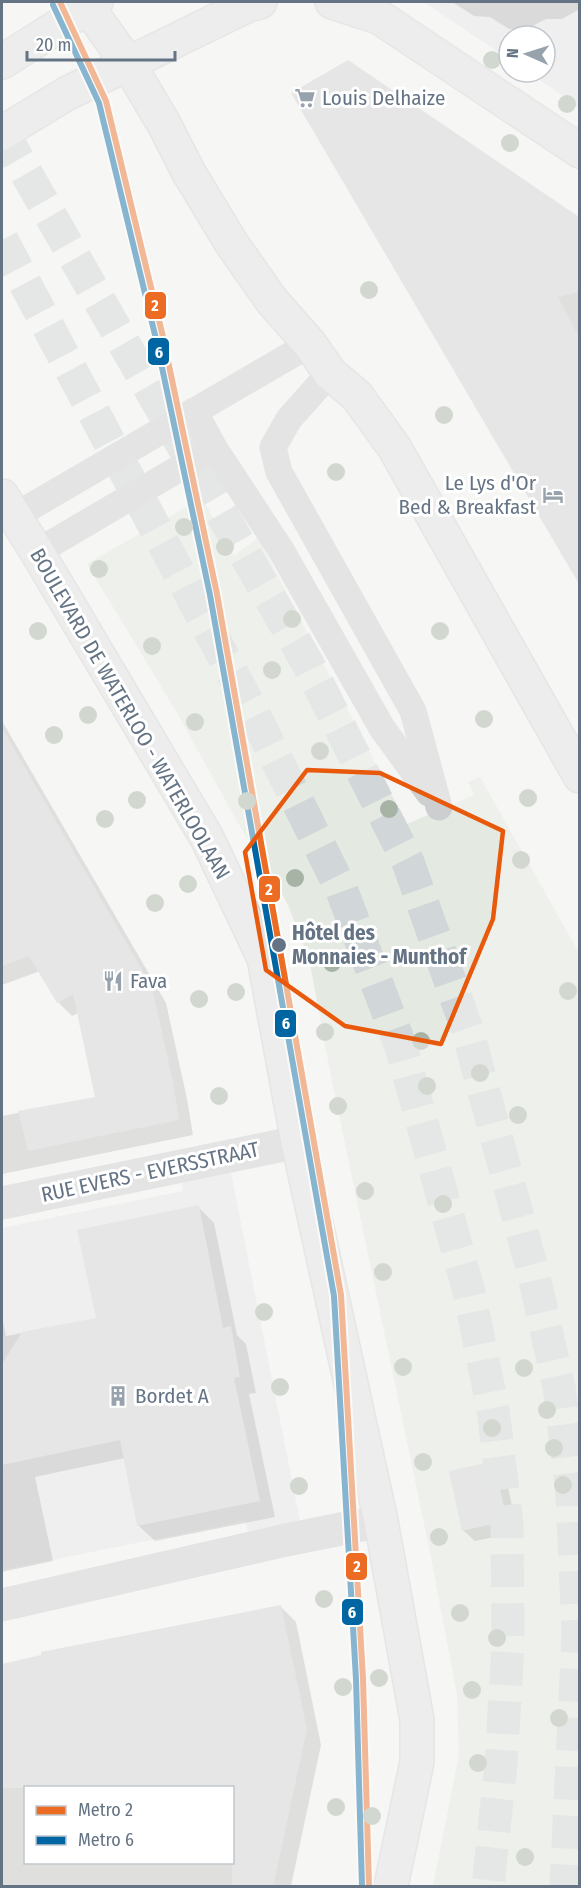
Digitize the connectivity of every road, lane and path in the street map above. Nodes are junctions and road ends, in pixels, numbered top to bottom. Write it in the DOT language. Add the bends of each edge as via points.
graph roads {
  1 [pos="260,2"];
  2 [pos="332,2"];
  3 [pos="90,3"];
  4 [pos="372,9"];
  5 [pos="2,62"];
  6 [pos="129,64"];
  7 [pos="2,133"];
  8 [pos="579,151"];
  9 [pos="310,344"];
  10 [pos="330,373"];
  11 [pos="194,411"];
  12 [pos="214,448"];
  13 [pos="8,506"];
  14 [pos="37,552"];
  15 [pos="579,776"];
  16 [pos="298,1142"];
  17 [pos="2,1203"];
  18 [pos="381,1521"];
  19 [pos="2,1605"];
  20 [pos="391,1887"];
  1 -- 6 [label="main road" via="248,4"];
  2 -- 4 [label="main road"];
  3 -- 5 [label="main road"];
  3 -- 6 [label="main road"];
  4 -- 8 [label="main road"];
  6 -- 7 [label="main road" via="66,94"];
  6 -- 9 [label="main road" via="232,244 272,301"];
  9 -- 10 [label="main road"];
  9 -- 11 [label="lane"];
  10 -- 12 [label="lane" via="289,419 273,447 279,472 413,711 439,807 382,728 281,550"];
  10 -- 15 [label="main road" via="357,396 394,447"];
  11 -- 12 [label="lane"];
  11 -- 13 [label="lane"];
  12 -- 14 [label="lane"];
  13 -- 14 [label="main road, BOULEVARD DE WATERLOO - WATERLOOLAAN"];
  14 -- 16 [label="main road, BOULEVARD DE WATERLOO - WATERLOOLAAN" via="207,838 264,958"];
  16 -- 17 [label="street, RUE EVERS - EVERSSTRAAT"];
  16 -- 18 [label="main road, BOULEVARD DE WATERLOO - WATERLOOLAAN"];
  18 -- 19 [label="street"];
  18 -- 20 [label="main road, BOULEVARD DE WATERLOO - WATERLOOLAAN" via="417,1720 417,1762"];
}
